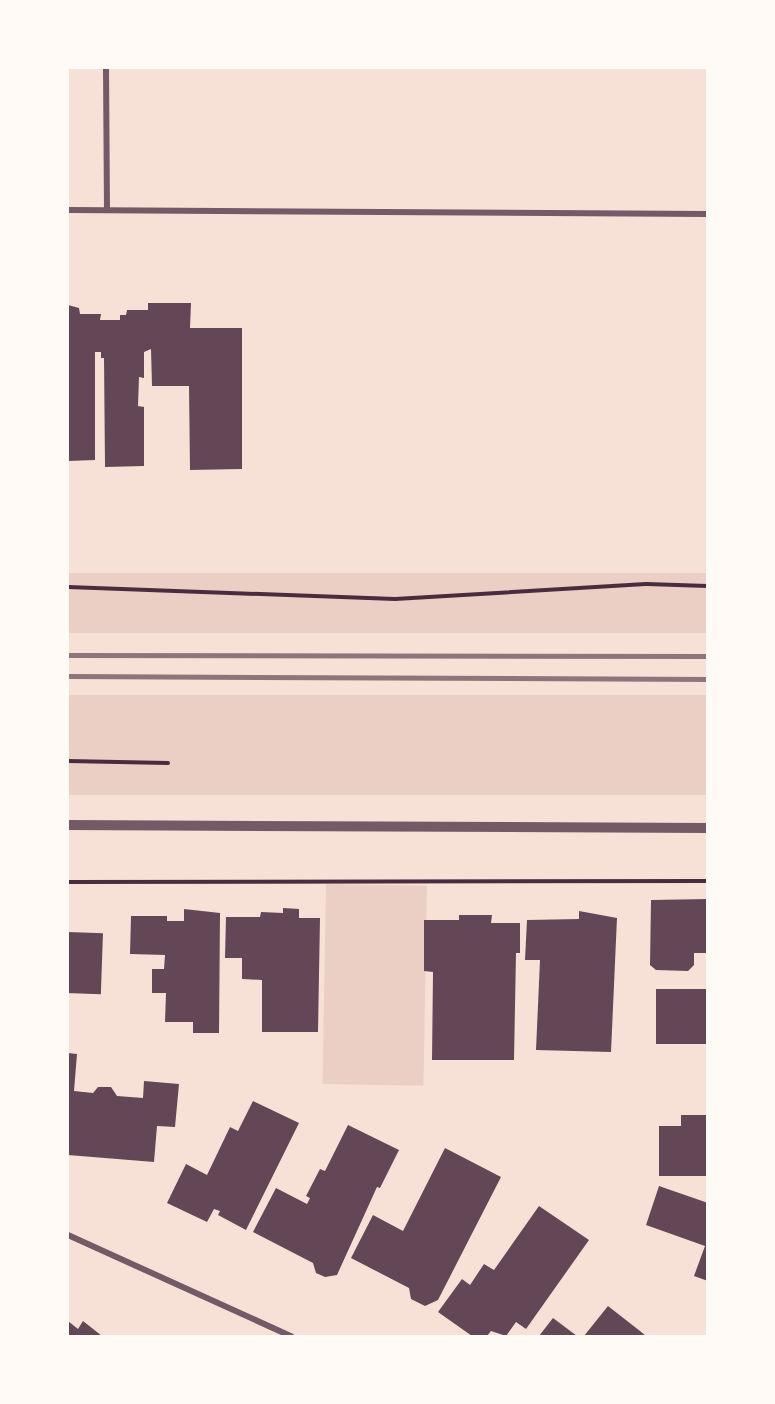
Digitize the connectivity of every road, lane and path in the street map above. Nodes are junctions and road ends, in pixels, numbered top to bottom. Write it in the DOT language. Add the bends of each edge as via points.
graph roads {
  1 [pos="106,68"];
  2 [pos="68,210"];
  3 [pos="107,210"];
  4 [pos="708,214"];
  5 [pos="708,586"];
  6 [pos="68,587"];
  7 [pos="68,761"];
  8 [pos="168,764"];
  9 [pos="68,825"];
  10 [pos="708,828"];
  11 [pos="708,881"];
  12 [pos="68,882"];
  13 [pos="68,1235"];
  14 [pos="291,1336"];
  1 -- 3 [label="street"];
  2 -- 3 [label="street"];
  3 -- 4 [label="street"];
  5 -- 6 [label="path" via="646,584 395,599"];
  7 -- 8 [label="path"];
  9 -- 10 [label="street"];
  11 -- 12 [label="path"];
  13 -- 14 [label="street"];
}
